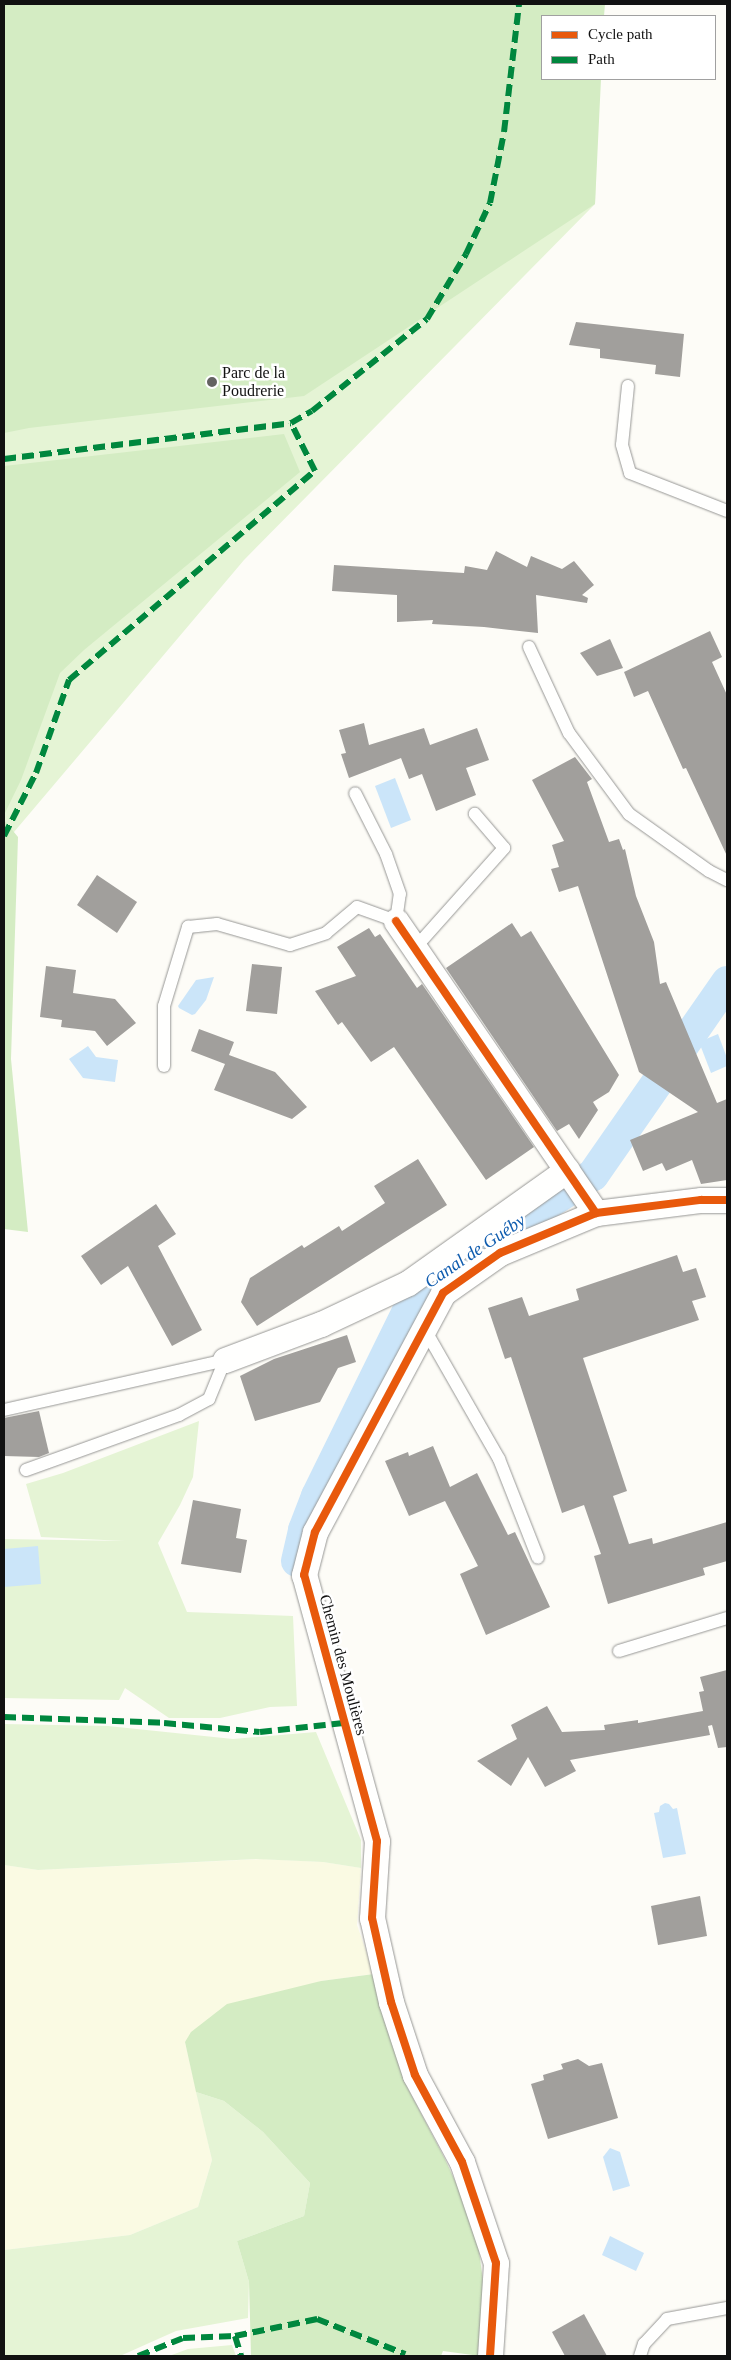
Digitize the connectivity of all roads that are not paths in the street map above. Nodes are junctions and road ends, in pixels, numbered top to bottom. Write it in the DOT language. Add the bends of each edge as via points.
graph roads {
  1 [pos="628,386"];
  2 [pos="727,511"];
  3 [pos="529,647"];
  4 [pos="355,793"];
  5 [pos="475,814"];
  6 [pos="727,880"];
  7 [pos="396,920"];
  8 [pos="415,948"];
  9 [pos="164,1066"];
  10 [pos="566,1170"];
  11 [pos="727,1200"];
  12 [pos="596,1213"];
  13 [pos="424,1328"];
  14 [pos="225,1360"];
  15 [pos="4,1410"];
  16 [pos="26,1470"];
  17 [pos="538,1558"];
  18 [pos="727,1618"];
  19 [pos="619,1651"];
  20 [pos="727,2308"];
  21 [pos="490,2356"];
  22 [pos="640,2356"];
  1 -- 2 [label="lane" via="622,445 630,473"];
  3 -- 6 [label="lane" via="570,733 630,814 709,872"];
  4 -- 7 [label="lane" via="386,854 400,894"];
  5 -- 8 [label="lane" via="504,848"];
  7 -- 8 [label="street"];
  7 -- 9 [label="lane" via="357,906 326,933 290,945 217,924 188,927 164,1006"];
  8 -- 10 [label="street"];
  10 -- 12 [label="street"];
  10 -- 14 [label="street" via="408,1283 321,1324"];
  11 -- 12 [label="street, Chemin des Moulières" via="700,1200"];
  12 -- 13 [label="street, Chemin des Moulières" via="500,1253 443,1293"];
  13 -- 17 [label="lane" via="499,1459"];
  13 -- 21 [label="street, Chemin des Moulières" via="315,1532 304,1575 377,1841 372,1918 391,2002 415,2075 462,2162 496,2264"];
  14 -- 15 [label="lane"];
  14 -- 16 [label="lane" via="209,1399 179,1415"];
  18 -- 19 [label="lane"];
  20 -- 22 [label="lane" via="667,2319 644,2344"];
}
